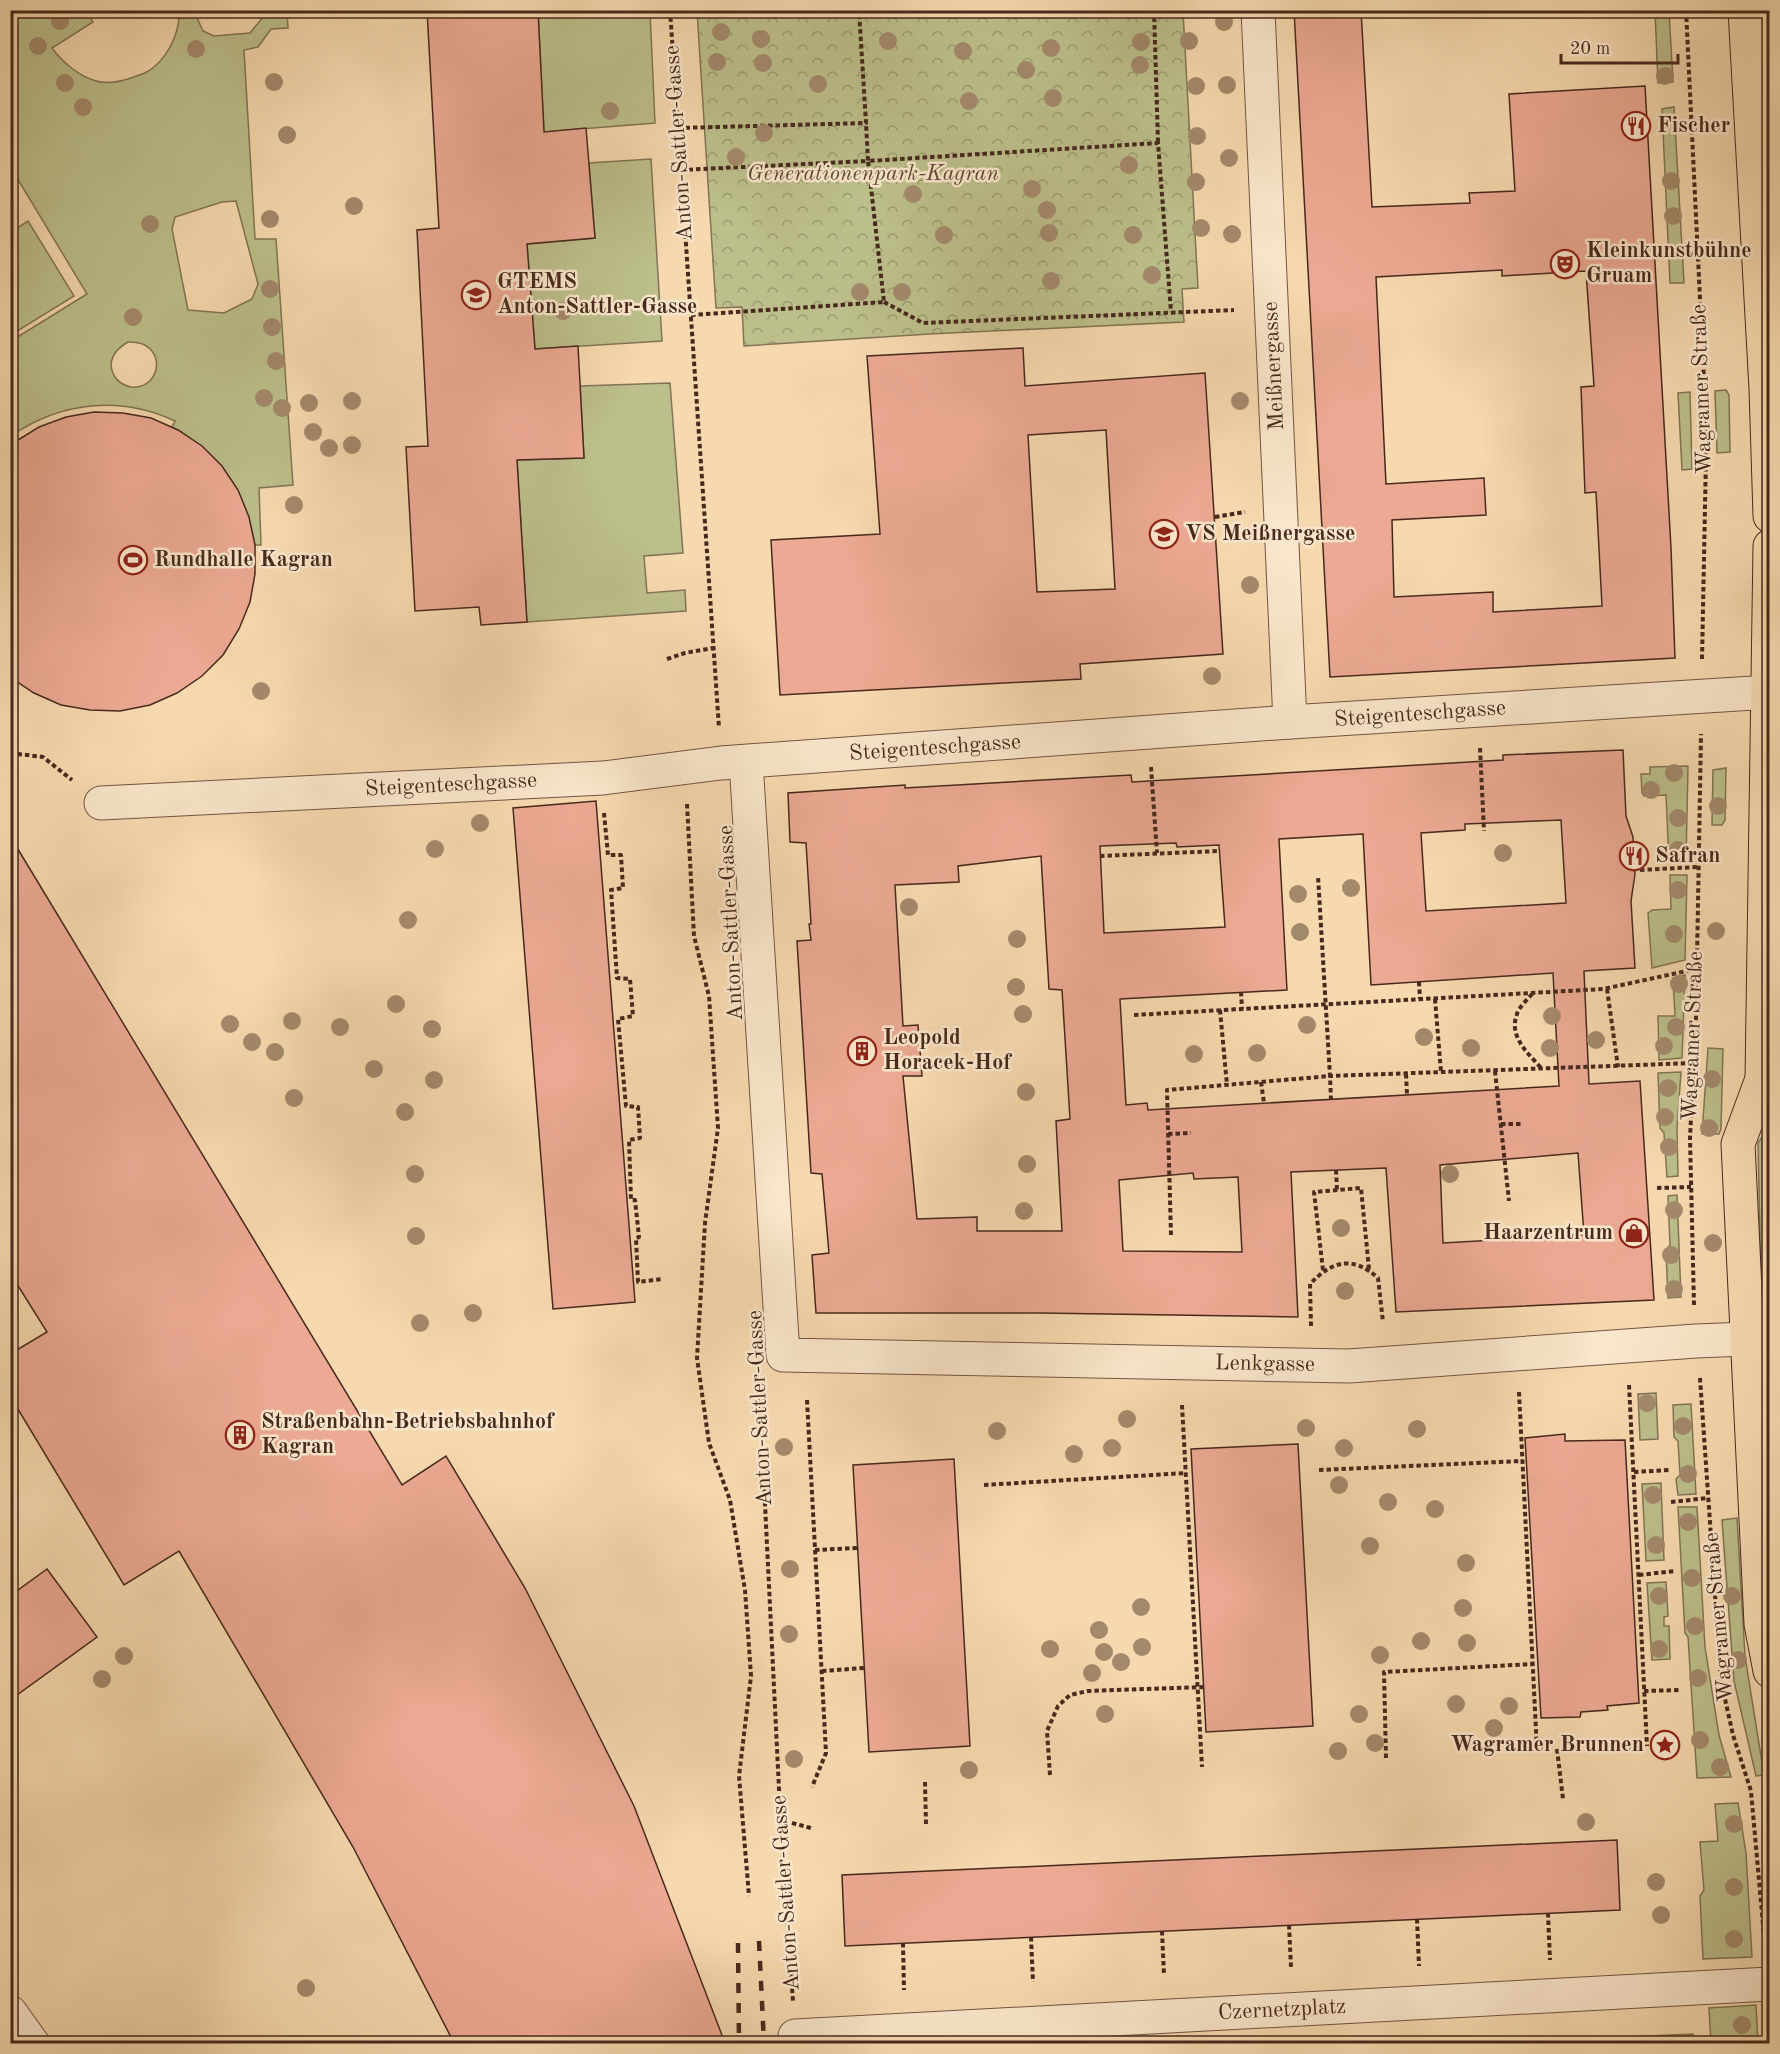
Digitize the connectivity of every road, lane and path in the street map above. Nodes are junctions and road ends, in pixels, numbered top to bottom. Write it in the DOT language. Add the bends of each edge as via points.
graph roads {
  1 [pos="670,10"];
  2 [pos="860,10"];
  3 [pos="1154,10"];
  4 [pos="1258,10"];
  5 [pos="1686,10"];
  6 [pos="1745,10"];
  7 [pos="866,123"];
  8 [pos="678,128"];
  9 [pos="1158,143"];
  10 [pos="868,161"];
  11 [pos="681,170"];
  12 [pos="884,302"];
  13 [pos="1271,310"];
  14 [pos="1171,312"];
  15 [pos="690,315"];
  16 [pos="1246,512"];
  17 [pos="1770,516"];
  18 [pos="1215,517"];
  19 [pos="1770,546"];
  20 [pos="713,648"];
  21 [pos="667,659"];
  22 [pos="1769,692"];
  23 [pos="1701,696"];
  24 [pos="1290,722"];
  25 [pos="720,735"];
  26 [pos="1480,748"];
  27 [pos="1701,748"];
  28 [pos="10,753"];
  29 [pos="746,762"];
  30 [pos="1151,766"];
  31 [pos="687,794"];
  32 [pos="101,803"];
  33 [pos="603,810"];
  34 [pos="1484,831"];
  35 [pos="1219,851"];
  36 [pos="1157,853"];
  37 [pos="1100,856"];
  38 [pos="1698,867"];
  39 [pos="1640,870"];
  40 [pos="1318,876"];
  41 [pos="1696,969"];
  42 [pos="1419,982"];
  43 [pos="1607,989"];
  44 [pos="1241,992"];
  45 [pos="1532,993"];
  46 [pos="1420,999"];
  47 [pos="1435,999"];
  48 [pos="1326,1005"];
  49 [pos="1242,1009"];
  50 [pos="1220,1010"];
  51 [pos="1134,1015"];
  52 [pos="1694,1063"];
  53 [pos="1618,1067"];
  54 [pos="1542,1069"];
  55 [pos="1496,1071"];
  56 [pos="1441,1073"];
  57 [pos="1406,1074"];
  58 [pos="1330,1076"];
  59 [pos="1261,1082"];
  60 [pos="1227,1084"];
  61 [pos="1766,1090"];
  62 [pos="1407,1095"];
  63 [pos="1331,1100"];
  64 [pos="1264,1103"];
  65 [pos="1501,1124"];
  66 [pos="1521,1125"];
  67 [pos="1191,1133"];
  68 [pos="1168,1134"];
  69 [pos="1336,1170"];
  70 [pos="1691,1187"];
  71 [pos="1657,1188"];
  72 [pos="1337,1190"];
  73 [pos="1509,1201"];
  74 [pos="1171,1235"];
  75 [pos="1369,1269"];
  76 [pos="1323,1270"];
  77 [pos="662,1279"];
  78 [pos="1695,1314"];
  79 [pos="1383,1322"];
  80 [pos="1311,1326"];
  81 [pos="1746,1339"];
  82 [pos="771,1363"];
  83 [pos="1699,1372"];
  84 [pos="1629,1385"];
  85 [pos="1518,1392"];
  86 [pos="807,1400"];
  87 [pos="1182,1405"];
  88 [pos="1522,1461"];
  89 [pos="1319,1470"];
  90 [pos="1670,1470"];
  91 [pos="1634,1472"];
  92 [pos="1186,1473"];
  93 [pos="984,1485"];
  94 [pos="1708,1498"];
  95 [pos="1194,1501"];
  96 [pos="1187,1502"];
  97 [pos="1671,1502"];
  98 [pos="857,1548"];
  99 [pos="815,1550"];
  100 [pos="1674,1571"];
  101 [pos="1639,1575"];
  102 [pos="1534,1667"];
  103 [pos="864,1668"];
  104 [pos="822,1671"];
  105 [pos="1770,1671"];
  106 [pos="1197,1687"];
  107 [pos="1203,1687"];
  108 [pos="1681,1690"];
  109 [pos="1644,1691"];
  110 [pos="1647,1746"];
  111 [pos="1557,1749"];
  112 [pos="1538,1750"];
  113 [pos="1386,1758"];
  114 [pos="1202,1767"];
  115 [pos="1050,1775"];
  116 [pos="925,1782"];
  117 [pos="812,1787"];
  118 [pos="1563,1799"];
  119 [pos="792,1823"];
  120 [pos="926,1824"];
  121 [pos="811,1828"];
  122 [pos="749,1896"];
  123 [pos="1548,1913"];
  124 [pos="1417,1919"];
  125 [pos="1289,1925"];
  126 [pos="1162,1931"];
  127 [pos="1031,1937"];
  128 [pos="903,1943"];
  129 [pos="1550,1960"];
  130 [pos="1419,1966"];
  131 [pos="1291,1967"];
  132 [pos="1164,1975"];
  133 [pos="1033,1982"];
  134 [pos="1768,1984"];
  135 [pos="904,1990"];
  136 [pos="10,2012"];
  137 [pos="794,2021"];
  138 [pos="33,2043"];
  1 -- 8 [label="path, Anton-Sattler-Gasse"];
  2 -- 7 [label="path"];
  3 -- 9 [label="path"];
  4 -- 13 [label="street, Meißnergasse"];
  5 -- 23 [label="path, Wagramer Straße" via="1706,456"];
  6 -- 17 [label="main road"];
  7 -- 8 [label="path"];
  7 -- 10 [label="path"];
  8 -- 11 [label="path, Anton-Sattler-Gasse"];
  9 -- 10 [label="path"];
  9 -- 14 [label="path"];
  10 -- 11 [label="path"];
  10 -- 12 [label="path"];
  11 -- 15 [label="path, Anton-Sattler-Gasse"];
  12 -- 14 [label="path" via="923,322"];
  12 -- 15 [label="path"];
  13 -- 14 [label="path"];
  13 -- 24 [label="street, Meißnergasse"];
  15 -- 20 [label="path, Anton-Sattler-Gasse"];
  16 -- 18 [label="path"];
  19 -- 22 [label="main road, Wagramer Straße"];
  20 -- 21 [label="path"];
  20 -- 25 [label="path, Anton-Sattler-Gasse"];
  22 -- 23 [label="street, Steigenteschgasse"];
  22 -- 61 [label="main road, Wagramer Straße"];
  23 -- 24 [label="street, Steigenteschgasse"];
  24 -- 29 [label="street, Steigenteschgasse"];
  26 -- 34 [label="path"];
  27 -- 38 [label="path, Wagramer Straße"];
  28 -- 32 [label="path" via="43,757"];
  29 -- 32 [label="street, Steigenteschgasse" via="603,778"];
  29 -- 82 [label="street, Anton-Sattler-Gasse"];
  30 -- 36 [label="path"];
  31 -- 122 [label="path" via="694,936 709,996 718,1128 705,1223 697,1358 709,1443 730,1500 745,1590 751,1676 739,1776"];
  33 -- 77 [label="path" via="608,855 621,855 623,888 611,890 618,978 630,979 631,988 633,1016 618,1019 626,1106 638,1107 640,1138 629,1140 631,1200 635,1200 639,1237 638,1282"];
  35 -- 36 [label="path"];
  36 -- 37 [label="path"];
  38 -- 39 [label="path"];
  38 -- 41 [label="path, Wagramer Straße"];
  40 -- 48 [label="path"];
  41 -- 43 [label="path"];
  41 -- 52 [label="path, Wagramer Straße"];
  42 -- 46 [label="path"];
  43 -- 45 [label="path"];
  43 -- 53 [label="path"];
  44 -- 49 [label="path"];
  45 -- 47 [label="path"];
  45 -- 54 [label="path" via="1517,1013 1514,1032"];
  46 -- 47 [label="path"];
  46 -- 48 [label="path"];
  47 -- 56 [label="path"];
  48 -- 49 [label="path"];
  48 -- 58 [label="path"];
  49 -- 50 [label="path"];
  50 -- 51 [label="path"];
  50 -- 60 [label="path"];
  52 -- 53 [label="path"];
  52 -- 70 [label="path, Wagramer Straße"];
  53 -- 54 [label="path"];
  54 -- 55 [label="path"];
  55 -- 56 [label="path"];
  55 -- 65 [label="path"];
  56 -- 57 [label="path"];
  57 -- 58 [label="path"];
  57 -- 62 [label="path"];
  58 -- 59 [label="path"];
  58 -- 63 [label="path"];
  59 -- 60 [label="path"];
  59 -- 64 [label="path"];
  60 -- 68 [label="path" via="1167,1090"];
  61 -- 81 [label="main road, Wagramer Straße" via="1738,1144"];
  65 -- 66 [label="path"];
  65 -- 73 [label="path"];
  67 -- 68 [label="path"];
  68 -- 74 [label="path"];
  69 -- 72 [label="path"];
  70 -- 71 [label="path"];
  70 -- 78 [label="path, Wagramer Straße"];
  72 -- 75 [label="path" via="1361,1188"];
  72 -- 76 [label="path" via="1314,1192"];
  75 -- 76 [label="path" via="1341,1262"];
  75 -- 79 [label="path" via="1378,1278"];
  76 -- 80 [label="path" via="1310,1284"];
  81 -- 82 [label="street, Lenkgasse" via="1349,1366"];
  81 -- 105 [label="main road, Wagramer Straße" via="1761,1624"];
  82 -- 137 [label="path, Anton-Sattler-Gasse" via="782,1830"];
  83 -- 94 [label="path, Wagramer Straße"];
  84 -- 91 [label="path"];
  85 -- 88 [label="path"];
  86 -- 99 [label="path"];
  87 -- 92 [label="path"];
  88 -- 89 [label="path"];
  88 -- 102 [label="path"];
  90 -- 91 [label="path"];
  91 -- 101 [label="path"];
  92 -- 93 [label="path"];
  92 -- 96 [label="path"];
  94 -- 97 [label="path"];
  94 -- 134 [label="path, Wagramer Straße" via="1721,1681 1751,1791"];
  95 -- 96 [label="path"];
  96 -- 106 [label="path"];
  98 -- 99 [label="path"];
  99 -- 104 [label="path"];
  100 -- 101 [label="path"];
  101 -- 109 [label="path"];
  102 -- 112 [label="path"];
  102 -- 113 [label="path" via="1384,1672"];
  103 -- 104 [label="path"];
  104 -- 117 [label="path" via="826,1753"];
  106 -- 107 [label="path"];
  106 -- 114 [label="path"];
  106 -- 115 [label="path" via="1070,1695 1058,1706 1047,1731"];
  108 -- 109 [label="path"];
  109 -- 110 [label="path"];
  111 -- 118 [label="path"];
  116 -- 120 [label="path"];
  119 -- 121 [label="path"];
  123 -- 129 [label="path"];
  124 -- 130 [label="path"];
  125 -- 131 [label="path"];
  126 -- 132 [label="path"];
  127 -- 133 [label="path"];
  128 -- 135 [label="path"];
  134 -- 137 [label="street, Czernetzplatz"];
  136 -- 138 [label="street"];
}
